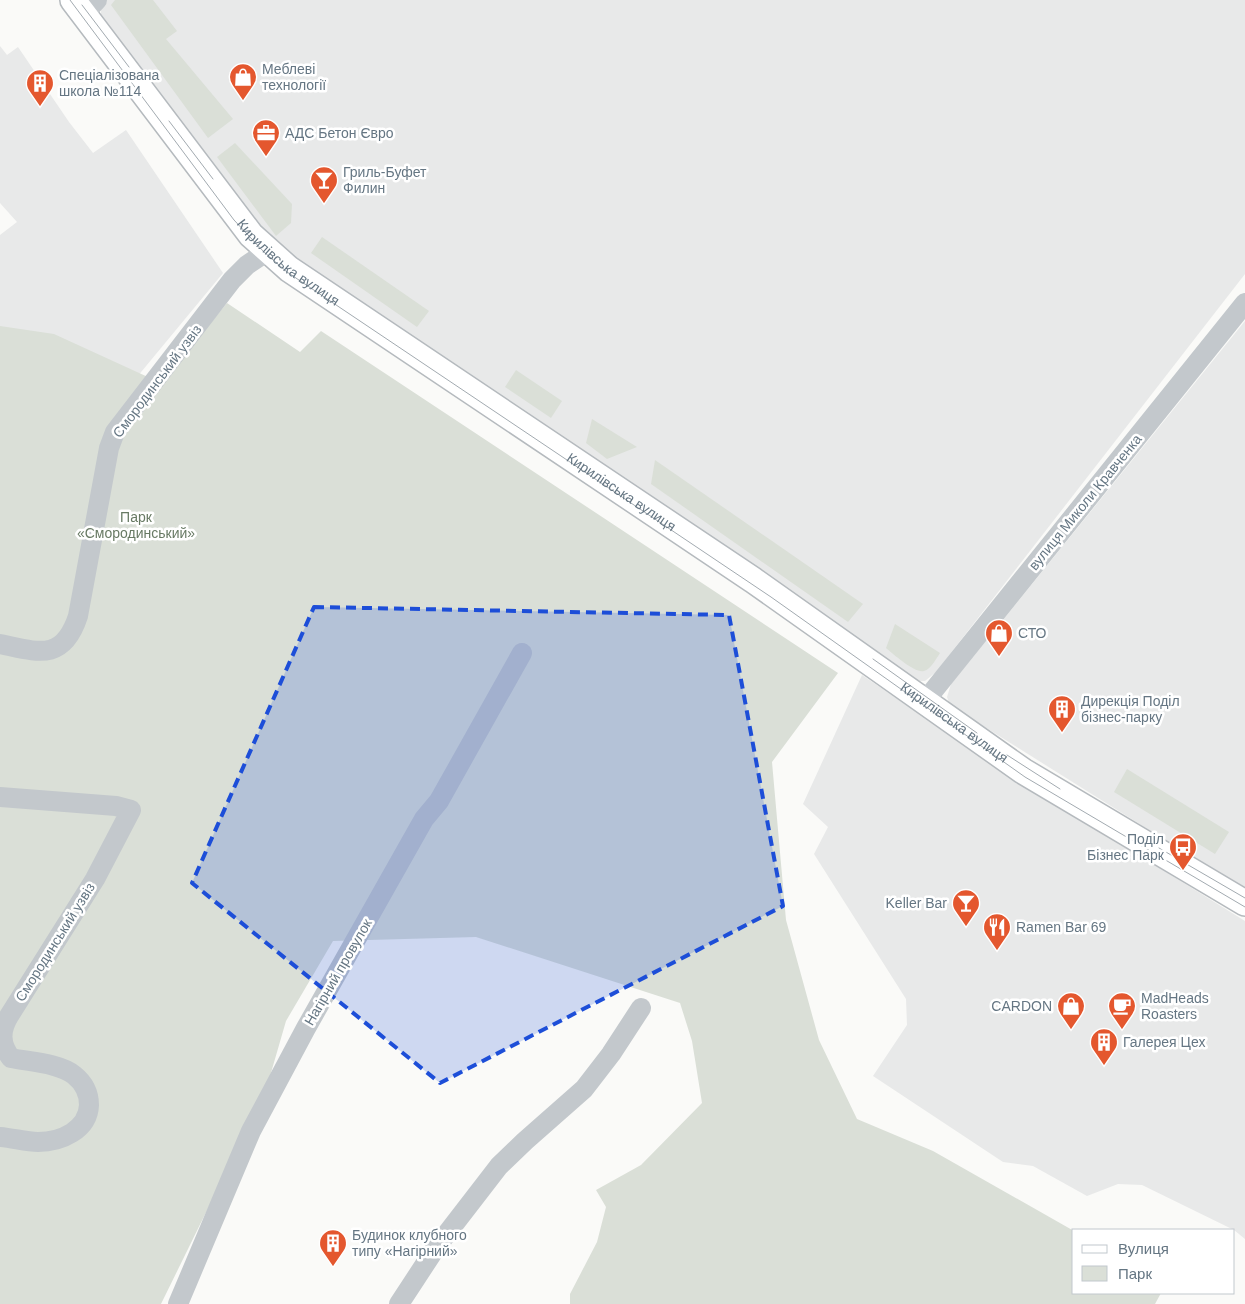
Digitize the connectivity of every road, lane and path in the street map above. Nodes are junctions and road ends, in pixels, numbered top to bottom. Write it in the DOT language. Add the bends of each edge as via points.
graph roads {
  1 [pos="85,5"];
  2 [pos="268,252"];
  3 [pos="1245,303"];
  4 [pos="0,644"];
  5 [pos="522,653"];
  6 [pos="925,701"];
  7 [pos="0,797"];
  8 [pos="1245,903"];
  9 [pos="641,1008"];
  10 [pos="0,1137"];
  11 [pos="178,1304"];
  12 [pos="399,1304"];
  1 -- 2 [label="main road, Кирилівська вулиця" via="232,211"];
  2 -- 4 [label="street, Смородинський узвіз" via="232,280 115,432 109,448 73,631 64,643 51,650 37,652"];
  2 -- 6 [label="main road, Кирилівська вулиця"];
  3 -- 6 [label="street, вулиця Миколи Кравченка"];
  5 -- 11 [label="street, Нагірний провулок" via="439,801 424,819 251,1131"];
  6 -- 8 [label="main road, Кирилівська вулиця" via="1023,771"];
  7 -- 10 [label="street, Смородинський узвіз" via="131,810 95,879 8,1016 2,1034 4,1049 11,1058 50,1064 74,1074 85,1087 89,1114 78,1130 60,1139 39,1142"];
  9 -- 12 [label="street" via="584,1089 499,1166 435,1249"];
}
